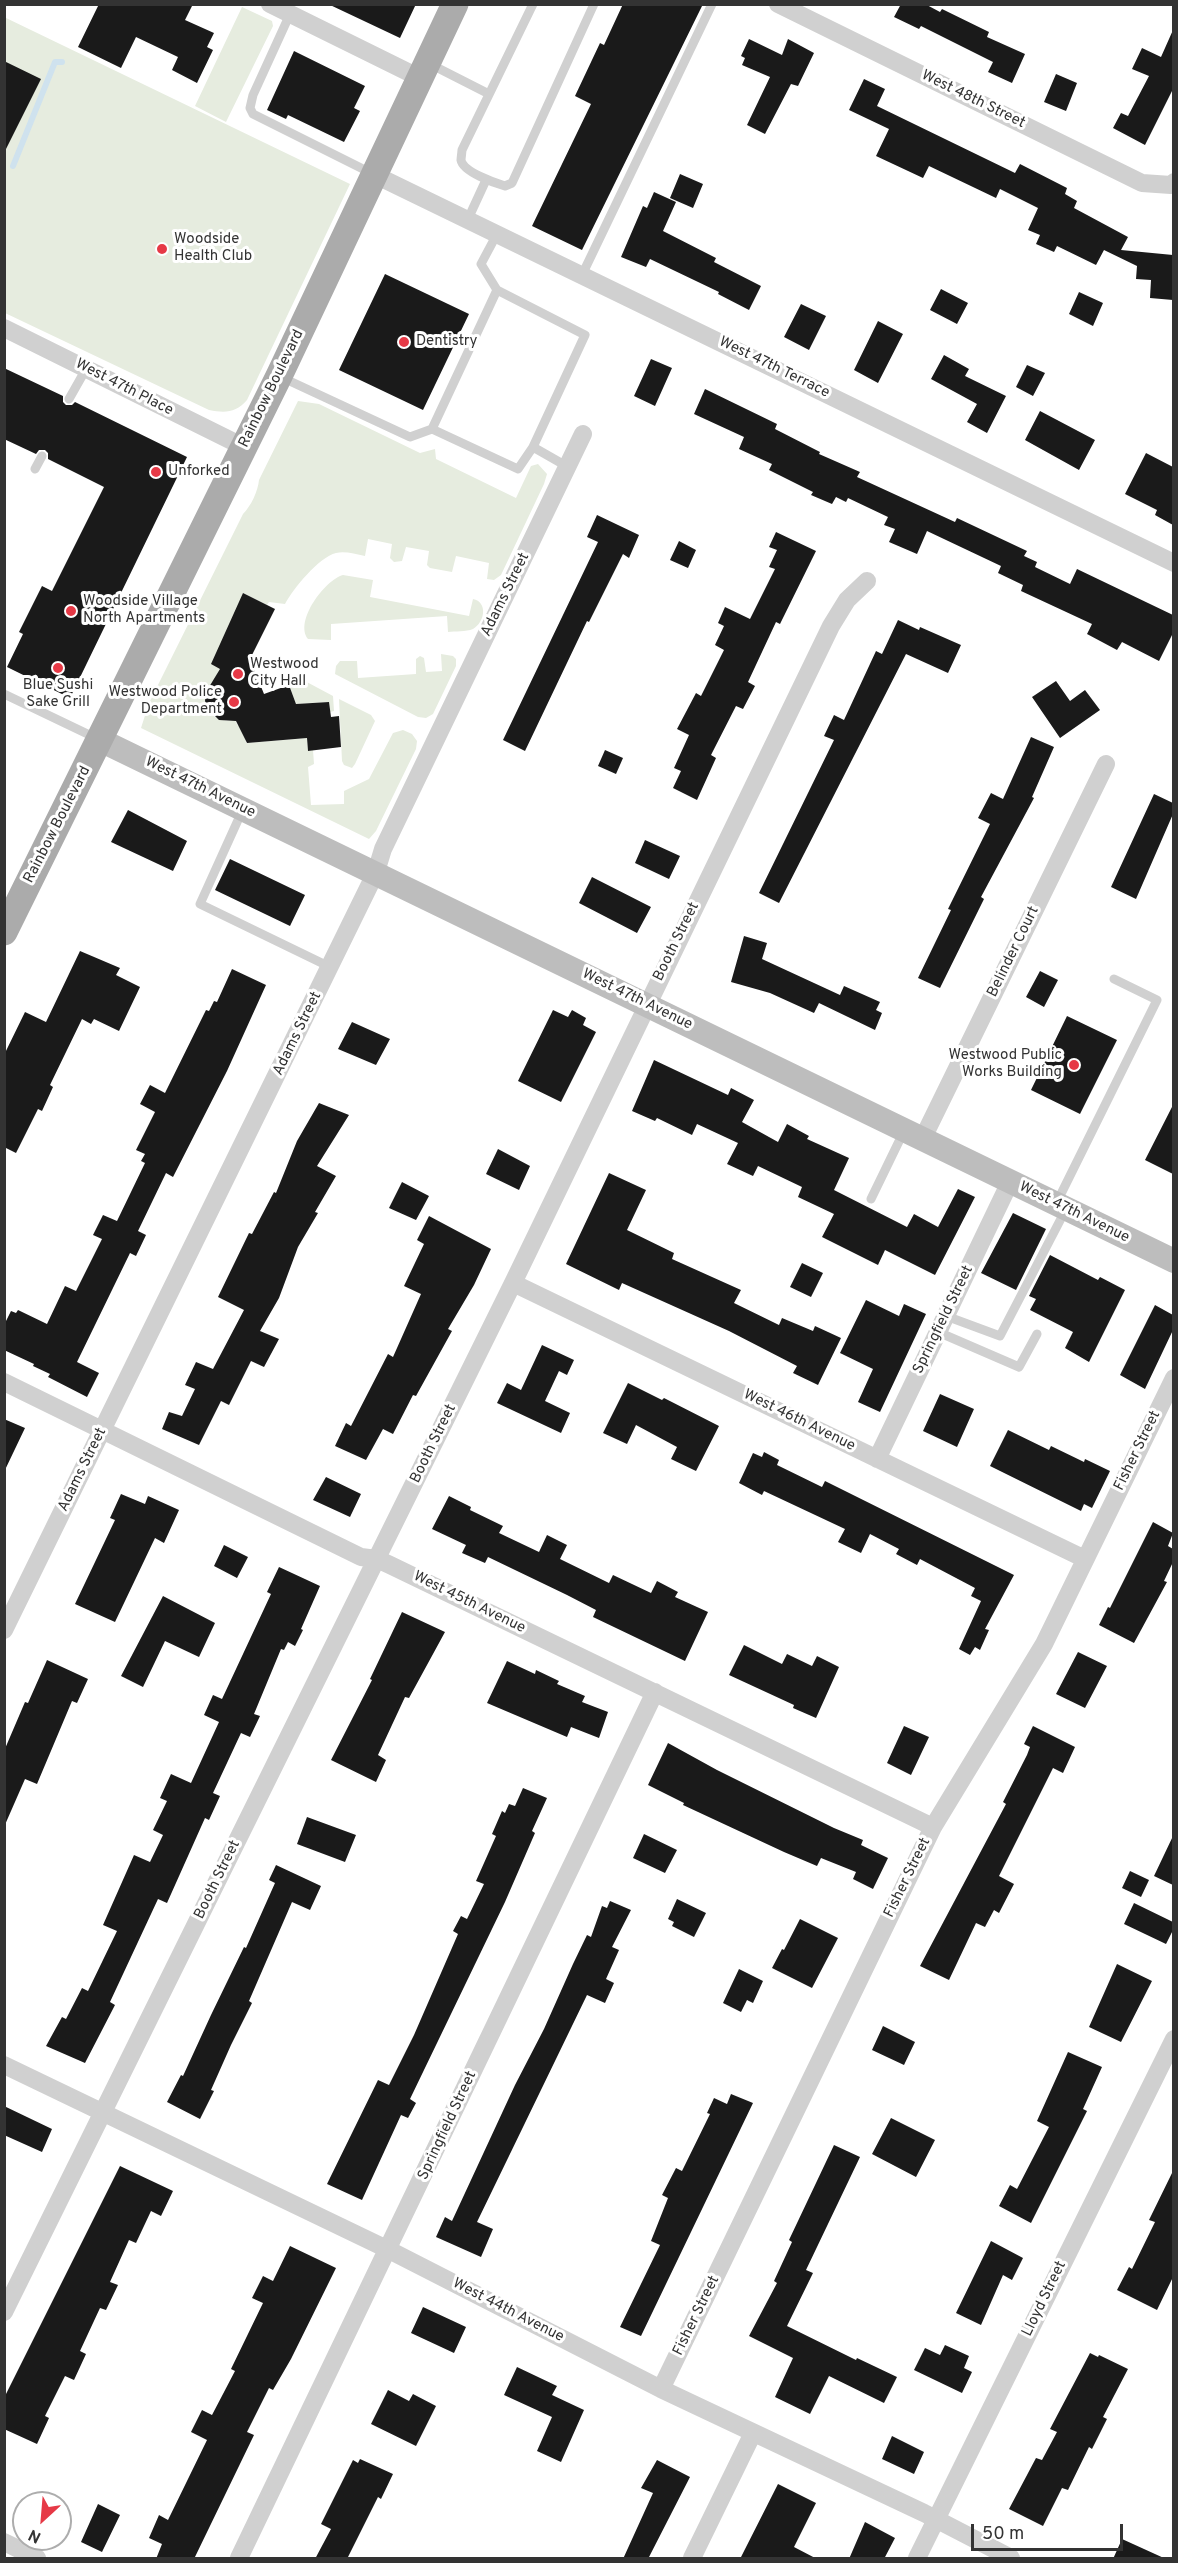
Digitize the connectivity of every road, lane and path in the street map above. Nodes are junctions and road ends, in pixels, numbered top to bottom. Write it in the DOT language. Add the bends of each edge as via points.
graph roads {
  1 [pos="455,4"];
  2 [pos="533,4"];
  3 [pos="594,4"];
  4 [pos="712,4"];
  5 [pos="778,4"];
  6 [pos="284,9"];
  7 [pos="424,70"];
  8 [pos="489,94"];
  9 [pos="373,174"];
  10 [pos="486,180"];
  11 [pos="1172,184"];
  12 [pos="468,219"];
  13 [pos="497,234"];
  14 [pos="582,275"];
  15 [pos="497,290"];
  16 [pos="4,328"];
  17 [pos="86,369"];
  18 [pos="279,376"];
  19 [pos="69,399"];
  20 [pos="432,429"];
  21 [pos="583,434"];
  22 [pos="244,447"];
  23 [pos="533,447"];
  24 [pos="42,456"];
  25 [pos="568,467"];
  26 [pos="35,469"];
  27 [pos="1173,563"];
  28 [pos="867,581"];
  29 [pos="4,693"];
  30 [pos="100,740"];
  31 [pos="1106,765"];
  32 [pos="243,809"];
  33 [pos="376,872"];
  34 [pos="12,898"];
  35 [pos="4,932"];
  36 [pos="330,967"];
  37 [pos="1114,979"];
  38 [pos="646,1005"];
  39 [pos="913,1136"];
  40 [pos="1011,1182"];
  41 [pos="871,1199"];
  42 [pos="1061,1207"];
  43 [pos="1173,1261"];
  44 [pos="513,1283"];
  45 [pos="942,1324"];
  46 [pos="1037,1334"];
  47 [pos="1173,1378"];
  48 [pos="4,1382"];
  49 [pos="102,1431"];
  50 [pos="877,1459"];
  51 [pos="377,1559"];
  52 [pos="1085,1559"];
  53 [pos="4,1630"];
  54 [pos="655,1692"];
  55 [pos="933,1827"];
  56 [pos="1173,2039"];
  57 [pos="4,2065"];
  58 [pos="103,2113"];
  59 [pos="389,2250"];
  60 [pos="4,2312"];
  61 [pos="661,2389"];
  62 [pos="753,2433"];
  63 [pos="936,2519"];
  64 [pos="4,2542"];
  65 [pos="37,2559"];
  66 [pos="239,2559"];
  67 [pos="692,2559"];
  68 [pos="916,2559"];
  69 [pos="1011,2559"];
  1 -- 7 [label="main road, Rainbow Boulevard"];
  2 -- 8 [label="lane"];
  3 -- 10 [label="lane" via="512,183 505,186"];
  4 -- 14 [label="lane"];
  5 -- 11 [label="street, West 48th Street" via="1142,183"];
  6 -- 7 [label="street"];
  6 -- 9 [label="lane" via="253,95 253,114"];
  7 -- 8 [label="lane"];
  7 -- 9 [label="main road, Rainbow Boulevard"];
  8 -- 10 [label="lane" via="461,160"];
  9 -- 12 [label="street, West 47th Terrace"];
  9 -- 18 [label="main road, Rainbow Boulevard"];
  10 -- 12 [label="lane"];
  12 -- 13 [label="street, West 47th Terrace"];
  13 -- 14 [label="street, West 47th Terrace"];
  13 -- 15 [label="lane" via="481,264"];
  14 -- 27 [label="street, West 47th Terrace"];
  15 -- 20 [label="lane"];
  15 -- 23 [label="lane" via="585,335"];
  16 -- 17 [label="street, West 47th Place"];
  17 -- 19 [label="lane"];
  17 -- 22 [label="street, West 47th Place"];
  18 -- 20 [label="lane" via="410,437"];
  18 -- 22 [label="main road, Rainbow Boulevard"];
  20 -- 23 [label="lane" via="518,469"];
  21 -- 25 [label="street, Adams Street"];
  22 -- 30 [label="main road, Rainbow Boulevard"];
  23 -- 25 [label="lane"];
  24 -- 26 [label="lane"];
  25 -- 33 [label="street, Adams Street" via="383,849"];
  28 -- 38 [label="street, Booth Street" via="831,626"];
  29 -- 30 [label="lane"];
  30 -- 32 [label="street, West 47th Avenue"];
  30 -- 34 [label="main road, Rainbow Boulevard"];
  31 -- 39 [label="street, Belinder Court"];
  32 -- 33 [label="street, West 47th Avenue"];
  32 -- 36 [label="lane" via="200,904"];
  33 -- 36 [label="street, Adams Street"];
  33 -- 38 [label="street, West 47th Avenue"];
  34 -- 35 [label="main road, Rainbow Boulevard"];
  36 -- 49 [label="street, Adams Street"];
  37 -- 42 [label="lane" via="1157,1000"];
  38 -- 39 [label="street, West 47th Avenue"];
  38 -- 44 [label="street, Booth Street"];
  39 -- 40 [label="street, West 47th Avenue"];
  39 -- 41 [label="lane"];
  40 -- 42 [label="street, West 47th Avenue"];
  40 -- 45 [label="street, Springfield Street"];
  42 -- 43 [label="street, West 47th Avenue"];
  42 -- 45 [label="lane" via="1000,1336"];
  44 -- 50 [label="street, West 46th Avenue"];
  44 -- 51 [label="street, Booth Street"];
  45 -- 46 [label="lane" via="1019,1367"];
  45 -- 50 [label="street, Springfield Street"];
  47 -- 52 [label="street, Fisher Street"];
  48 -- 49 [label="street, West 45th Avenue"];
  49 -- 51 [label="street, West 45th Avenue" via="361,1557"];
  49 -- 53 [label="street, Adams Street"];
  50 -- 52 [label="street, West 46th Avenue"];
  51 -- 54 [label="street, West 45th Avenue"];
  51 -- 58 [label="street, Booth Street"];
  52 -- 55 [label="street, Fisher Street" via="1044,1644"];
  54 -- 55 [label="street, West 45th Avenue"];
  54 -- 59 [label="street, Springfield Street"];
  55 -- 61 [label="street, Fisher Street"];
  56 -- 63 [label="street, Lloyd Street"];
  57 -- 58 [label="street, West 44th Avenue"];
  58 -- 59 [label="street, West 44th Avenue"];
  58 -- 60 [label="street, Booth Street"];
  59 -- 61 [label="street, West 44th Avenue"];
  59 -- 66 [label="street, Springfield Street"];
  61 -- 62 [label="street, West 44th Avenue"];
  62 -- 63 [label="street, West 44th Avenue"];
  62 -- 67 [label="street"];
  63 -- 68 [label="street, Lloyd Street"];
  63 -- 69 [label="street, West 44th Avenue"];
  64 -- 65 [label="street"];
}
